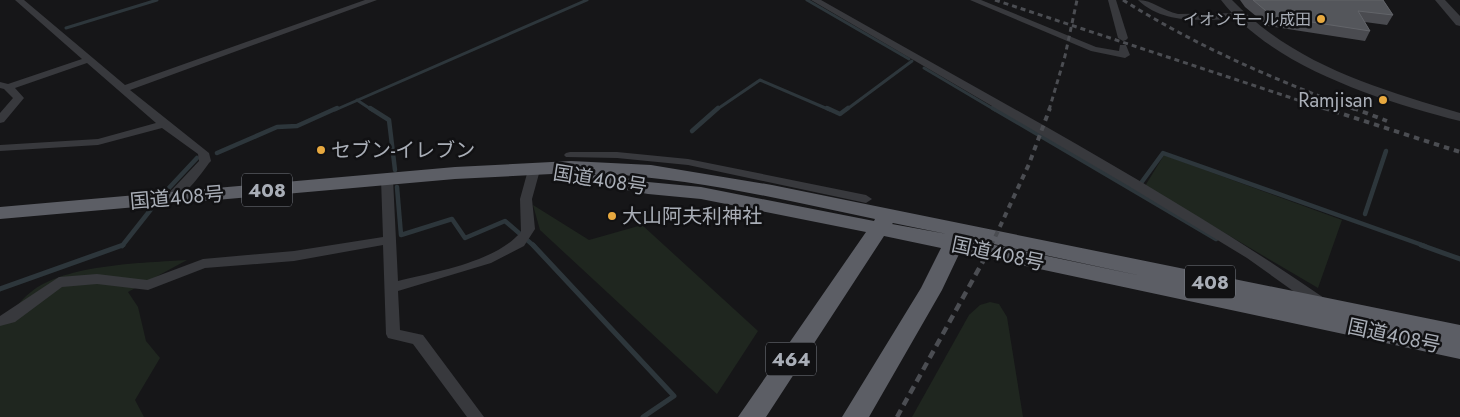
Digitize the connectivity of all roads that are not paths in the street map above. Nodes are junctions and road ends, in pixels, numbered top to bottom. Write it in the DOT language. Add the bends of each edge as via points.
graph roads {
  1 [pos="19,0"];
  2 [pos="373,0"];
  3 [pos="816,0"];
  4 [pos="974,0"];
  5 [pos="1112,0"];
  6 [pos="1142,0"];
  7 [pos="1226,0"];
  8 [pos="1440,0"];
  9 [pos="1240,16"];
  10 [pos="1460,24"];
  11 [pos="88,60"];
  12 [pos="4,86"];
  13 [pos="123,89"];
  14 [pos="1460,117"];
  15 [pos="0,120"];
  16 [pos="164,124"];
  17 [pos="0,148"];
  18 [pos="570,155"];
  19 [pos="534,170"];
  20 [pos="387,179"];
  21 [pos="171,198"];
  22 [pos="866,198"];
  23 [pos="0,213"];
  24 [pos="884,222"];
  25 [pos="957,237"];
  26 [pos="389,240"];
  27 [pos="391,288"];
  28 [pos="1326,307"];
  29 [pos="0,321"];
  30 [pos="1460,334"];
  31 [pos="1460,350"];
  32 [pos="476,417"];
  33 [pos="751,417"];
  34 [pos="855,417"];
  1 -- 11 [label="street"];
  2 -- 13 [label="street"];
  3 -- 28 [label="street" via="1252,255"];
  4 -- 5 [label="street" via="1094,49 1125,55"];
  6 -- 9 [label="street" via="1178,18"];
  7 -- 9 [label="street"];
  8 -- 10 [label="street"];
  9 -- 14 [label="street" via="1308,61 1376,91"];
  11 -- 12 [label="street"];
  11 -- 13 [label="street"];
  12 -- 15 [label="street" via="19,98"];
  13 -- 16 [label="street"];
  16 -- 17 [label="street" via="98,142"];
  16 -- 21 [label="street" via="203,153 205,161"];
  18 -- 22 [label="street" via="670,159"];
  19 -- 20 [label="highway, 国道408号 / 408"];
  19 -- 24 [label="highway, 国道408号"];
  19 -- 27 [label="street" via="526,200 525,236 508,251 486,261"];
  20 -- 21 [label="highway, 国道408号 / 408"];
  20 -- 26 [label="street"];
  21 -- 23 [label="highway, 国道408号 / 408"];
  24 -- 25 [label="highway, 国道408号"];
  24 -- 33 [label="highway, 464"];
  25 -- 28 [label="highway, 国道408号 / 408"];
  25 -- 31 [label="highway, 国道408号"];
  25 -- 34 [label="highway" via="931,290"];
  26 -- 27 [label="street"];
  26 -- 29 [label="street" via="294,256 203,264 148,285 97,279 59,282 10,318"];
  27 -- 32 [label="street" via="393,334 418,339"];
  28 -- 30 [label="highway, 国道408号 / 408"];
}
